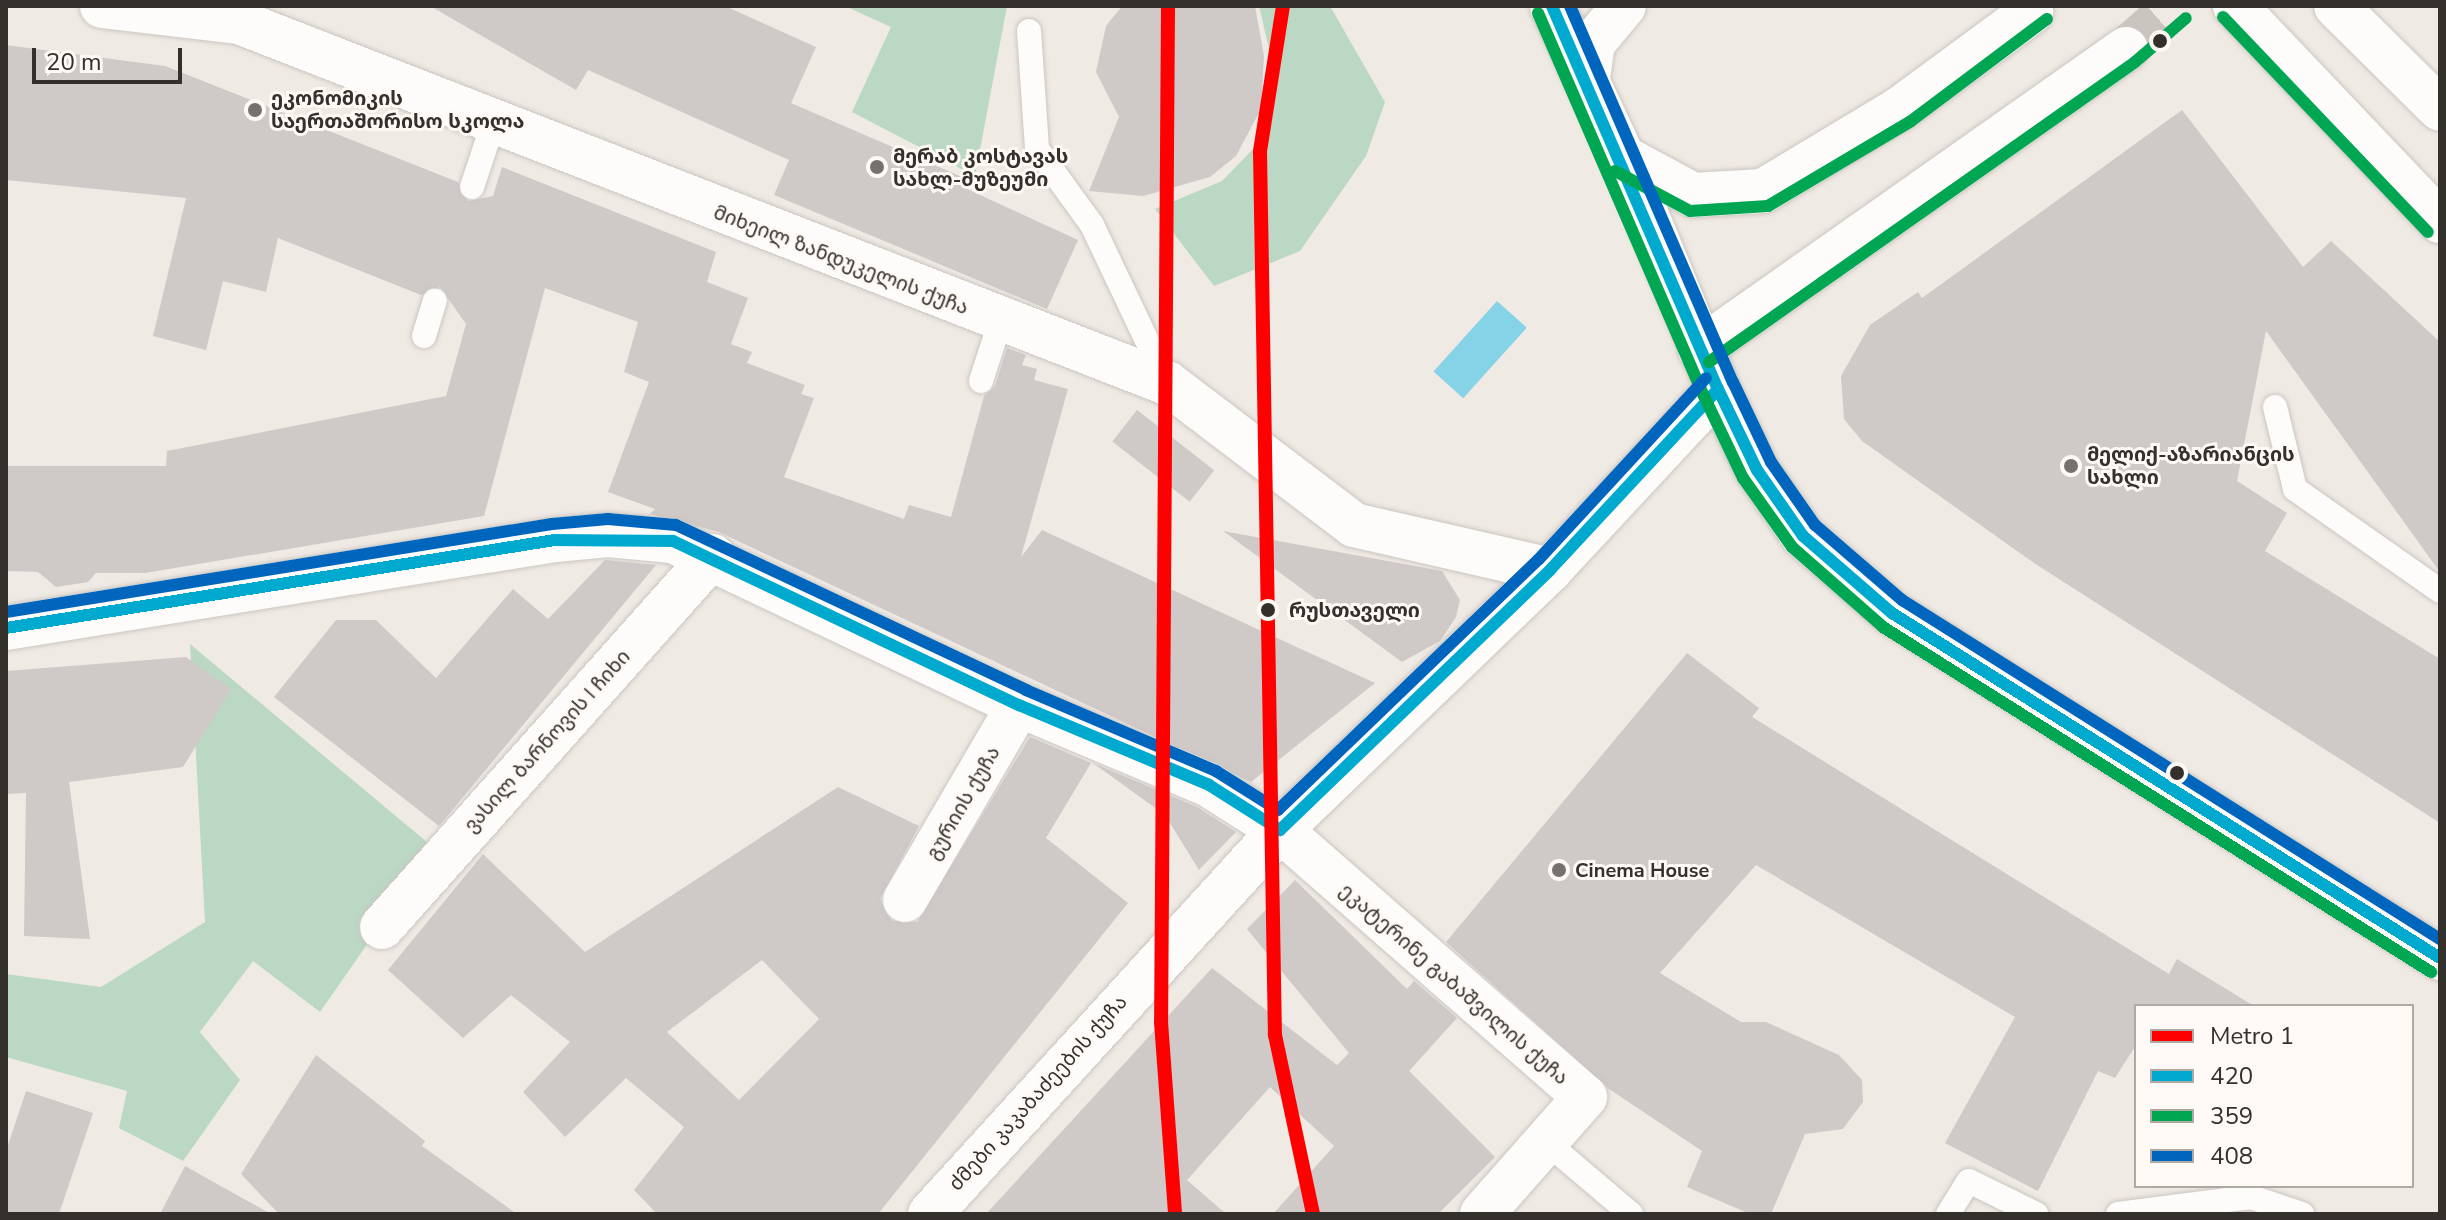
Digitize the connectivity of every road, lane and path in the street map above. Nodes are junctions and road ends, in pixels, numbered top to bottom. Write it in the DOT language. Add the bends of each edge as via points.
graph roads {
  1 [pos="102,6"];
  2 [pos="1552,6"];
  3 [pos="1624,6"];
  4 [pos="2235,6"];
  5 [pos="2336,6"];
  6 [pos="2031,12"];
  7 [pos="1029,31"];
  8 [pos="2126,49"];
  9 [pos="1588,78"];
  10 [pos="2440,109"];
  11 [pos="493,124"];
  12 [pos="1623,157"];
  13 [pos="472,187"];
  14 [pos="2440,221"];
  15 [pos="435,301"];
  16 [pos="1000,322"];
  17 [pos="424,336"];
  18 [pos="1700,349"];
  19 [pos="981,381"];
  20 [pos="1167,383"];
  21 [pos="1718,389"];
  22 [pos="2275,407"];
  23 [pos="713,556"];
  24 [pos="1550,570"];
  25 [pos="2440,591"];
  26 [pos="6,628"];
  27 [pos="1019,705"];
  28 [pos="1280,830"];
  29 [pos="905,900"];
  30 [pos="382,927"];
  31 [pos="2440,958"];
  32 [pos="1545,1141"];
  33 [pos="930,1214"];
  34 [pos="1482,1214"];
  35 [pos="1631,1214"];
  36 [pos="1948,1214"];
  37 [pos="2036,1214"];
  38 [pos="2118,1214"];
  39 [pos="2302,1214"];
  1 -- 11 [label="street, მიხეილ ზანდუკელის ქუჩა" via="239,22"];
  2 -- 9 [label="street"];
  3 -- 9 [label="street" via="1593,43"];
  4 -- 14 [label="street"];
  5 -- 10 [label="street"];
  6 -- 12 [label="street" via="1901,108 1763,191 1693,195"];
  7 -- 20 [label="lane" via="1037,149 1092,225"];
  8 -- 18 [label="street"];
  9 -- 12 [label="street"];
  11 -- 13 [label="lane"];
  11 -- 16 [label="street, მიხეილ ზანდუკელის ქუჩა"];
  12 -- 18 [label="street"];
  15 -- 17 [label="lane"];
  16 -- 19 [label="lane"];
  16 -- 20 [label="street, მიხეილ ზანდუკელის ქუჩა"];
  18 -- 21 [label="street"];
  20 -- 24 [label="street, მიხეილ ზანდუკელის ქუჩა" via="1354,525"];
  21 -- 24 [label="street, ძმები კაკაბაძეების ქუჩა"];
  21 -- 31 [label="street" via="1779,503 1846,579"];
  22 -- 25 [label="lane" via="2295,489"];
  23 -- 26 [label="street" via="673,541 568,538"];
  23 -- 27 [label="street"];
  23 -- 30 [label="street, ვასილ ბარნოვის I ჩიხი"];
  24 -- 28 [label="street, ძმები კაკაბაძეების ქუჩა"];
  27 -- 28 [label="street" via="1209,785"];
  27 -- 29 [label="street, გურიის ქუჩა"];
  28 -- 32 [label="street, ეკატერინე გაბაშვილის ქუჩა" via="1585,1097"];
  28 -- 33 [label="street, ძმები კაკაბაძეების ქუჩა"];
  32 -- 34 [label="street, ეკატერინე გაბაშვილის ქუჩა"];
  32 -- 35 [label="lane"];
  36 -- 37 [label="lane" via="1969,1181"];
  38 -- 39 [label="lane" via="2251,1197"];
}
